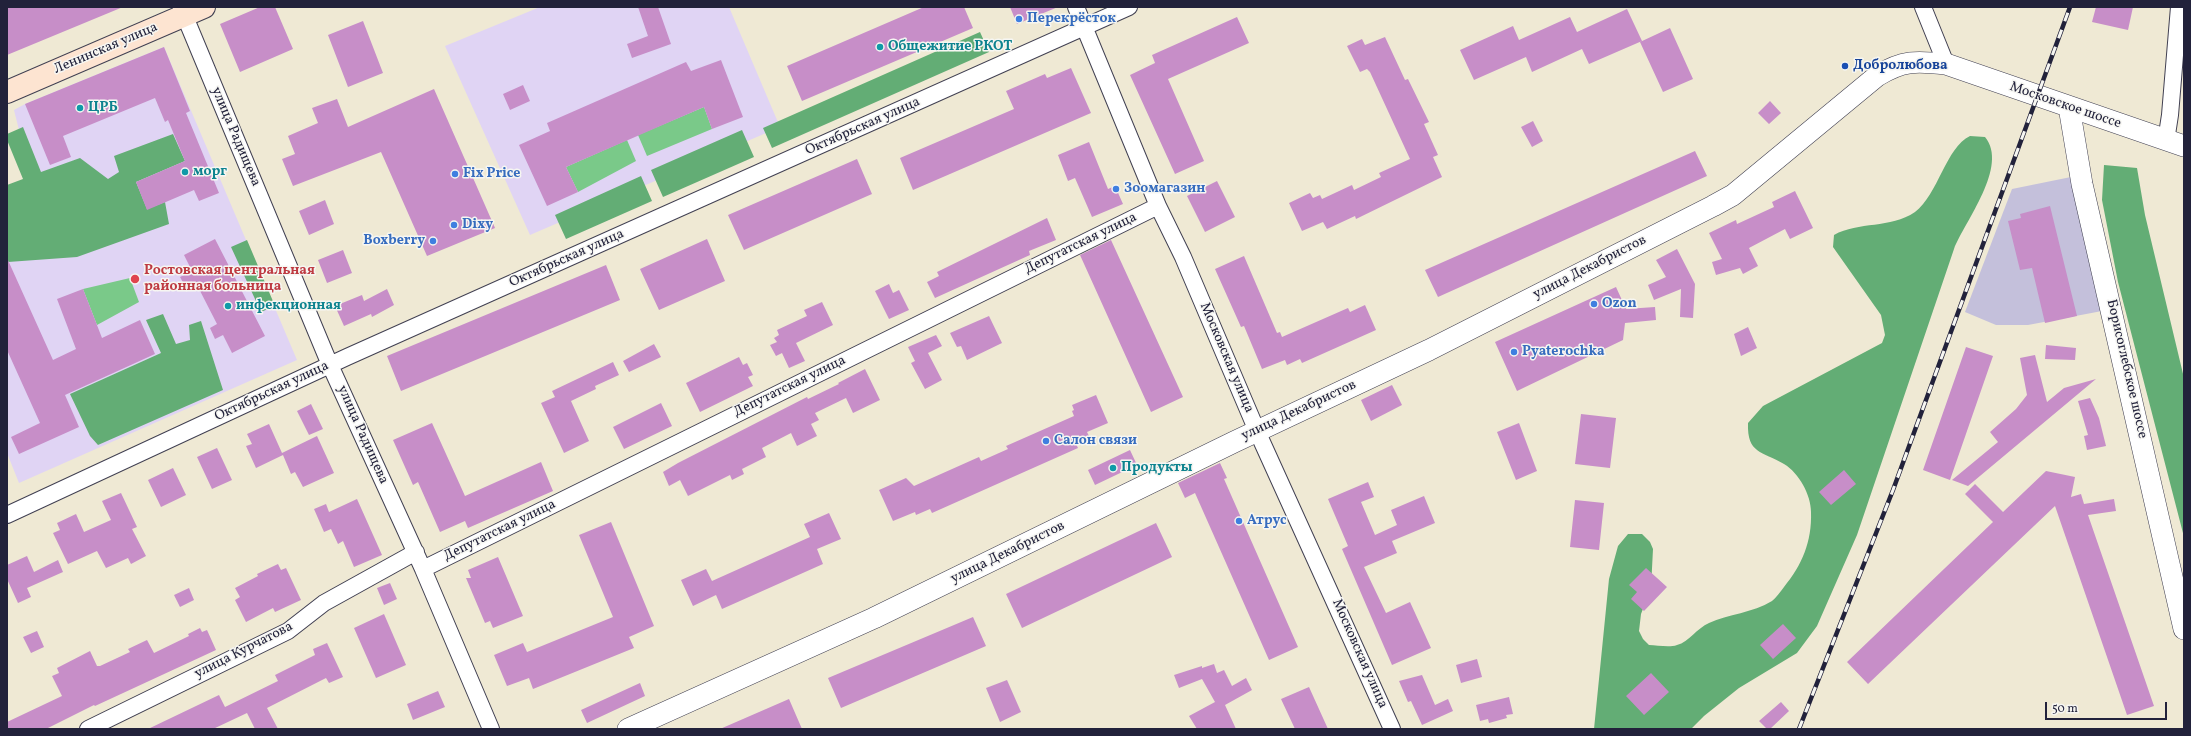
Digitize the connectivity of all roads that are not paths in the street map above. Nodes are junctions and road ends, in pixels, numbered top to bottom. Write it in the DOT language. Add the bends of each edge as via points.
graph roads {
  1 [pos="204,7"];
  2 [pos="1076,7"];
  3 [pos="1129,7"];
  4 [pos="1923,7"];
  5 [pos="2179,7"];
  6 [pos="183,11"];
  7 [pos="1085,28"];
  8 [pos="1946,64"];
  9 [pos="7,92"];
  10 [pos="2069,107"];
  11 [pos="2175,143"];
  12 [pos="1158,206"];
  13 [pos="330,365"];
  14 [pos="1257,431"];
  15 [pos="7,515"];
  16 [pos="416,552"];
  17 [pos="423,569"];
  18 [pos="2184,630"];
  19 [pos="88,729"];
  20 [pos="491,729"];
  21 [pos="628,729"];
  22 [pos="1392,729"];
  1 -- 6 [label="main road, Ленинская улица"];
  2 -- 7 [label="street, Московская улица"];
  3 -- 7 [label="street, Октябрьская улица"];
  4 -- 8 [label="street"];
  5 -- 11 [label="street" via="2170,115"];
  6 -- 9 [label="main road, Ленинская улица"];
  6 -- 13 [label="street, улица Радищева"];
  7 -- 12 [label="street, Московская улица"];
  7 -- 13 [label="street, Октябрьская улица"];
  8 -- 10 [label="street, Московское шоссе"];
  8 -- 14 [label="street, улица Декабристов" via="1914,61 1891,67 1720,203 1429,350"];
  10 -- 11 [label="street, Московское шоссе"];
  10 -- 18 [label="street, Борисоглебское шоссе" via="2082,184"];
  12 -- 14 [label="street, Московская улица" via="1183,257"];
  12 -- 17 [label="street, Депутатская улица"];
  13 -- 15 [label="street, Октябрьская улица"];
  13 -- 16 [label="street, улица Радищева"];
  14 -- 21 [label="street, улица Декабристов" via="874,618"];
  14 -- 22 [label="street, Московская улица"];
  16 -- 17 [label="street, улица Радищева"];
  16 -- 19 [label="street, улица Курчатова" via="324,603 288,631"];
  17 -- 20 [label="street, улица Радищева"];
}
